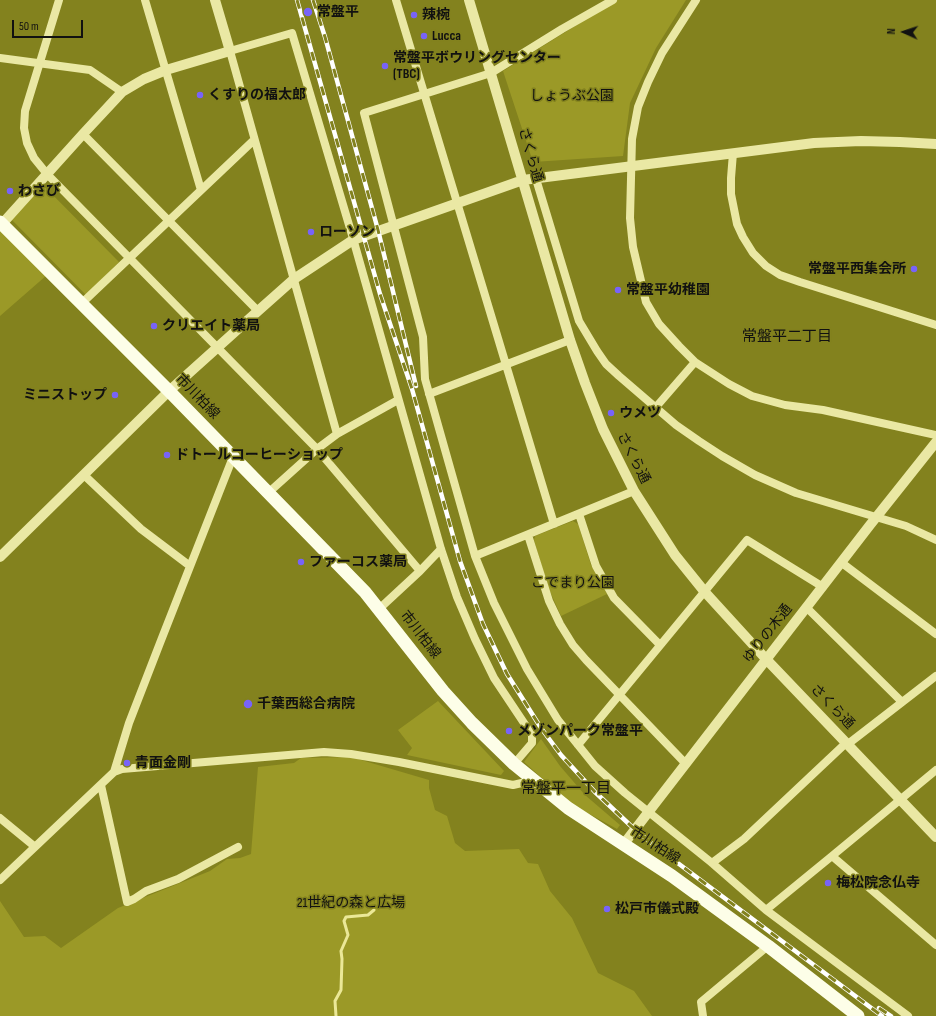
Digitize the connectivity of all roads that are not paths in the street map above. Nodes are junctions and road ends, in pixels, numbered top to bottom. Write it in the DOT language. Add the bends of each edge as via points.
graph roads {
  1 [pos="59,0"];
  2 [pos="145,0"];
  3 [pos="215,0"];
  4 [pos="396,0"];
  5 [pos="469,0"];
  6 [pos="613,0"];
  7 [pos="696,0"];
  8 [pos="230,51"];
  9 [pos="0,58"];
  10 [pos="40,63"];
  11 [pos="166,70"];
  12 [pos="491,73"];
  13 [pos="122,92"];
  14 [pos="424,94"];
  15 [pos="83,134"];
  16 [pos="254,140"];
  17 [pos="936,144"];
  18 [pos="733,153"];
  19 [pos="632,167"];
  20 [pos="47,174"];
  21 [pos="536,179"];
  22 [pos="523,180"];
  23 [pos="201,190"];
  24 [pos="457,203"];
  25 [pos="169,220"];
  26 [pos="1,223"];
  27 [pos="394,225"];
  28 [pos="353,240"];
  29 [pos="130,257"];
  30 [pos="294,279"];
  31 [pos="82,303"];
  32 [pos="258,311"];
  33 [pos="936,325"];
  34 [pos="570,340"];
  35 [pos="218,347"];
  36 [pos="695,362"];
  37 [pos="506,365"];
  38 [pos="169,391"];
  39 [pos="429,394"];
  40 [pos="398,400"];
  41 [pos="656,407"];
  42 [pos="337,434"];
  43 [pos="936,434"];
  44 [pos="936,442"];
  45 [pos="317,449"];
  46 [pos="233,457"];
  47 [pos="84,474"];
  48 [pos="634,491"];
  49 [pos="268,492"];
  50 [pos="579,514"];
  51 [pos="876,517"];
  52 [pos="554,524"];
  53 [pos="528,535"];
  54 [pos="936,540"];
  55 [pos="440,549"];
  56 [pos="475,556"];
  57 [pos="0,557"];
  58 [pos="842,563"];
  59 [pos="190,566"];
  60 [pos="420,571"];
  61 [pos="823,587"];
  62 [pos="704,591"];
  63 [pos="806,608"];
  64 [pos="380,609"];
  65 [pos="936,634"];
  66 [pos="660,645"];
  67 [pos="766,660"];
  68 [pos="936,676"];
  69 [pos="619,695"];
  70 [pos="902,702"];
  71 [pos="847,744"];
  72 [pos="578,745"];
  73 [pos="514,764"];
  74 [pos="686,764"];
  75 [pos="936,770"];
  76 [pos="114,772"];
  77 [pos="536,782"];
  78 [pos="101,785"];
  79 [pos="900,799"];
  80 [pos="648,812"];
  81 [pos="0,818"];
  82 [pos="936,837"];
  83 [pos="624,845"];
  84 [pos="34,846"];
  85 [pos="238,847"];
  86 [pos="832,856"];
  87 [pos="712,863"];
  88 [pos="0,880"];
  89 [pos="766,910"];
  90 [pos="936,945"];
  91 [pos="768,946"];
  92 [pos="703,1016"];
  93 [pos="858,1016"];
  94 [pos="908,1016"];
  1 -- 10 [label="street"];
  2 -- 11 [label="street"];
  3 -- 8 [label="street"];
  4 -- 14 [label="street"];
  5 -- 12 [label="street, さくら通"];
  6 -- 12 [label="street"];
  7 -- 19 [label="street" via="662,53 638,106 632,139"];
  8 -- 11 [label="street"];
  8 -- 16 [label="street"];
  8 -- 28 [label="street" via="292,33"];
  9 -- 10 [label="street"];
  10 -- 13 [label="street" via="90,70"];
  10 -- 20 [label="street" via="25,111 24,128 32,153"];
  11 -- 13 [label="street"];
  11 -- 23 [label="street"];
  12 -- 14 [label="street"];
  12 -- 22 [label="street, さくら通"];
  13 -- 15 [label="street"];
  14 -- 24 [label="street"];
  14 -- 27 [label="street" via="364,113"];
  15 -- 20 [label="street"];
  15 -- 25 [label="street"];
  16 -- 23 [label="street"];
  16 -- 30 [label="street"];
  17 -- 18 [label="street" via="861,141 814,143"];
  18 -- 19 [label="street"];
  18 -- 33 [label="street" via="730,178 737,224 753,253 766,266 780,275 800,282"];
  19 -- 21 [label="street"];
  19 -- 36 [label="street" via="630,218 633,247 646,302 659,324"];
  20 -- 26 [label="street"];
  20 -- 29 [label="street"];
  21 -- 22 [label="street"];
  21 -- 41 [label="street" via="579,320 606,364"];
  22 -- 24 [label="street"];
  22 -- 34 [label="street, さくら通"];
  23 -- 25 [label="street"];
  24 -- 27 [label="street"];
  24 -- 37 [label="street"];
  25 -- 29 [label="street"];
  25 -- 32 [label="street"];
  26 -- 31 [label="main road, 市川柏線"];
  27 -- 28 [label="street"];
  27 -- 39 [label="street" via="423,337 425,379"];
  28 -- 30 [label="street"];
  28 -- 40 [label="street"];
  29 -- 31 [label="street"];
  29 -- 35 [label="street"];
  30 -- 32 [label="street"];
  30 -- 42 [label="street"];
  31 -- 38 [label="main road, 市川柏線"];
  32 -- 35 [label="street"];
  34 -- 37 [label="street"];
  34 -- 48 [label="street, さくら通" via="603,430"];
  35 -- 38 [label="street"];
  35 -- 45 [label="street"];
  36 -- 41 [label="street"];
  36 -- 43 [label="street" via="752,396 785,405 823,410"];
  37 -- 39 [label="street"];
  37 -- 52 [label="street"];
  38 -- 46 [label="main road, 市川柏線"];
  38 -- 47 [label="street"];
  39 -- 56 [label="street"];
  40 -- 42 [label="street"];
  40 -- 55 [label="street"];
  41 -- 51 [label="street" via="699,441 756,475 796,493"];
  42 -- 45 [label="street"];
  44 -- 51 [label="street, ゆりの木通"];
  45 -- 49 [label="street"];
  45 -- 60 [label="street"];
  46 -- 49 [label="main road, 市川柏線"];
  46 -- 59 [label="street"];
  47 -- 57 [label="street"];
  47 -- 59 [label="street" via="141,529"];
  48 -- 50 [label="street"];
  48 -- 62 [label="street, さくら通" via="675,555"];
  49 -- 64 [label="main road, 市川柏線"];
  50 -- 52 [label="street"];
  50 -- 66 [label="street" via="596,566 614,598"];
  51 -- 54 [label="street" via="906,526"];
  51 -- 58 [label="street, ゆりの木通"];
  52 -- 53 [label="street"];
  53 -- 56 [label="street"];
  53 -- 69 [label="street" via="549,601 560,624 573,645"];
  55 -- 60 [label="street"];
  55 -- 73 [label="street" via="457,597 494,678 532,735 532,743"];
  56 -- 72 [label="street" via="494,603 527,670 558,720"];
  58 -- 61 [label="street, ゆりの木通"];
  58 -- 65 [label="street"];
  59 -- 76 [label="street"];
  60 -- 64 [label="street"];
  61 -- 62 [label="street" via="746,540"];
  61 -- 63 [label="street, ゆりの木通"];
  62 -- 66 [label="street"];
  62 -- 67 [label="street, さくら通"];
  63 -- 67 [label="street, ゆりの木通"];
  63 -- 70 [label="street"];
  64 -- 73 [label="main road, 市川柏線" via="443,691"];
  66 -- 69 [label="street"];
  67 -- 71 [label="street, さくら通"];
  67 -- 74 [label="street, ゆりの木通"];
  68 -- 70 [label="street"];
  69 -- 72 [label="street"];
  69 -- 74 [label="street"];
  70 -- 71 [label="street"];
  71 -- 79 [label="street, さくら通"];
  71 -- 87 [label="street" via="744,839"];
  72 -- 80 [label="street" via="595,766"];
  73 -- 77 [label="main road, 市川柏線"];
  74 -- 80 [label="street, ゆりの木通"];
  75 -- 79 [label="street"];
  76 -- 77 [label="street" via="140,767 324,752 400,762 513,785"];
  76 -- 78 [label="street"];
  77 -- 83 [label="main road, 市川柏線" via="568,808"];
  78 -- 84 [label="street"];
  78 -- 85 [label="street" via="127,902 146,891 178,879"];
  79 -- 82 [label="street, さくら通"];
  79 -- 86 [label="street"];
  80 -- 83 [label="street, ゆりの木通"];
  80 -- 87 [label="street"];
  81 -- 84 [label="street"];
  83 -- 91 [label="main road, 市川柏線" via="672,876"];
  84 -- 88 [label="street"];
  86 -- 89 [label="street"];
  86 -- 90 [label="street"];
  87 -- 89 [label="street"];
  89 -- 94 [label="street"];
  91 -- 92 [label="street" via="701,1002"];
  91 -- 93 [label="main road, 市川柏線"];
}
